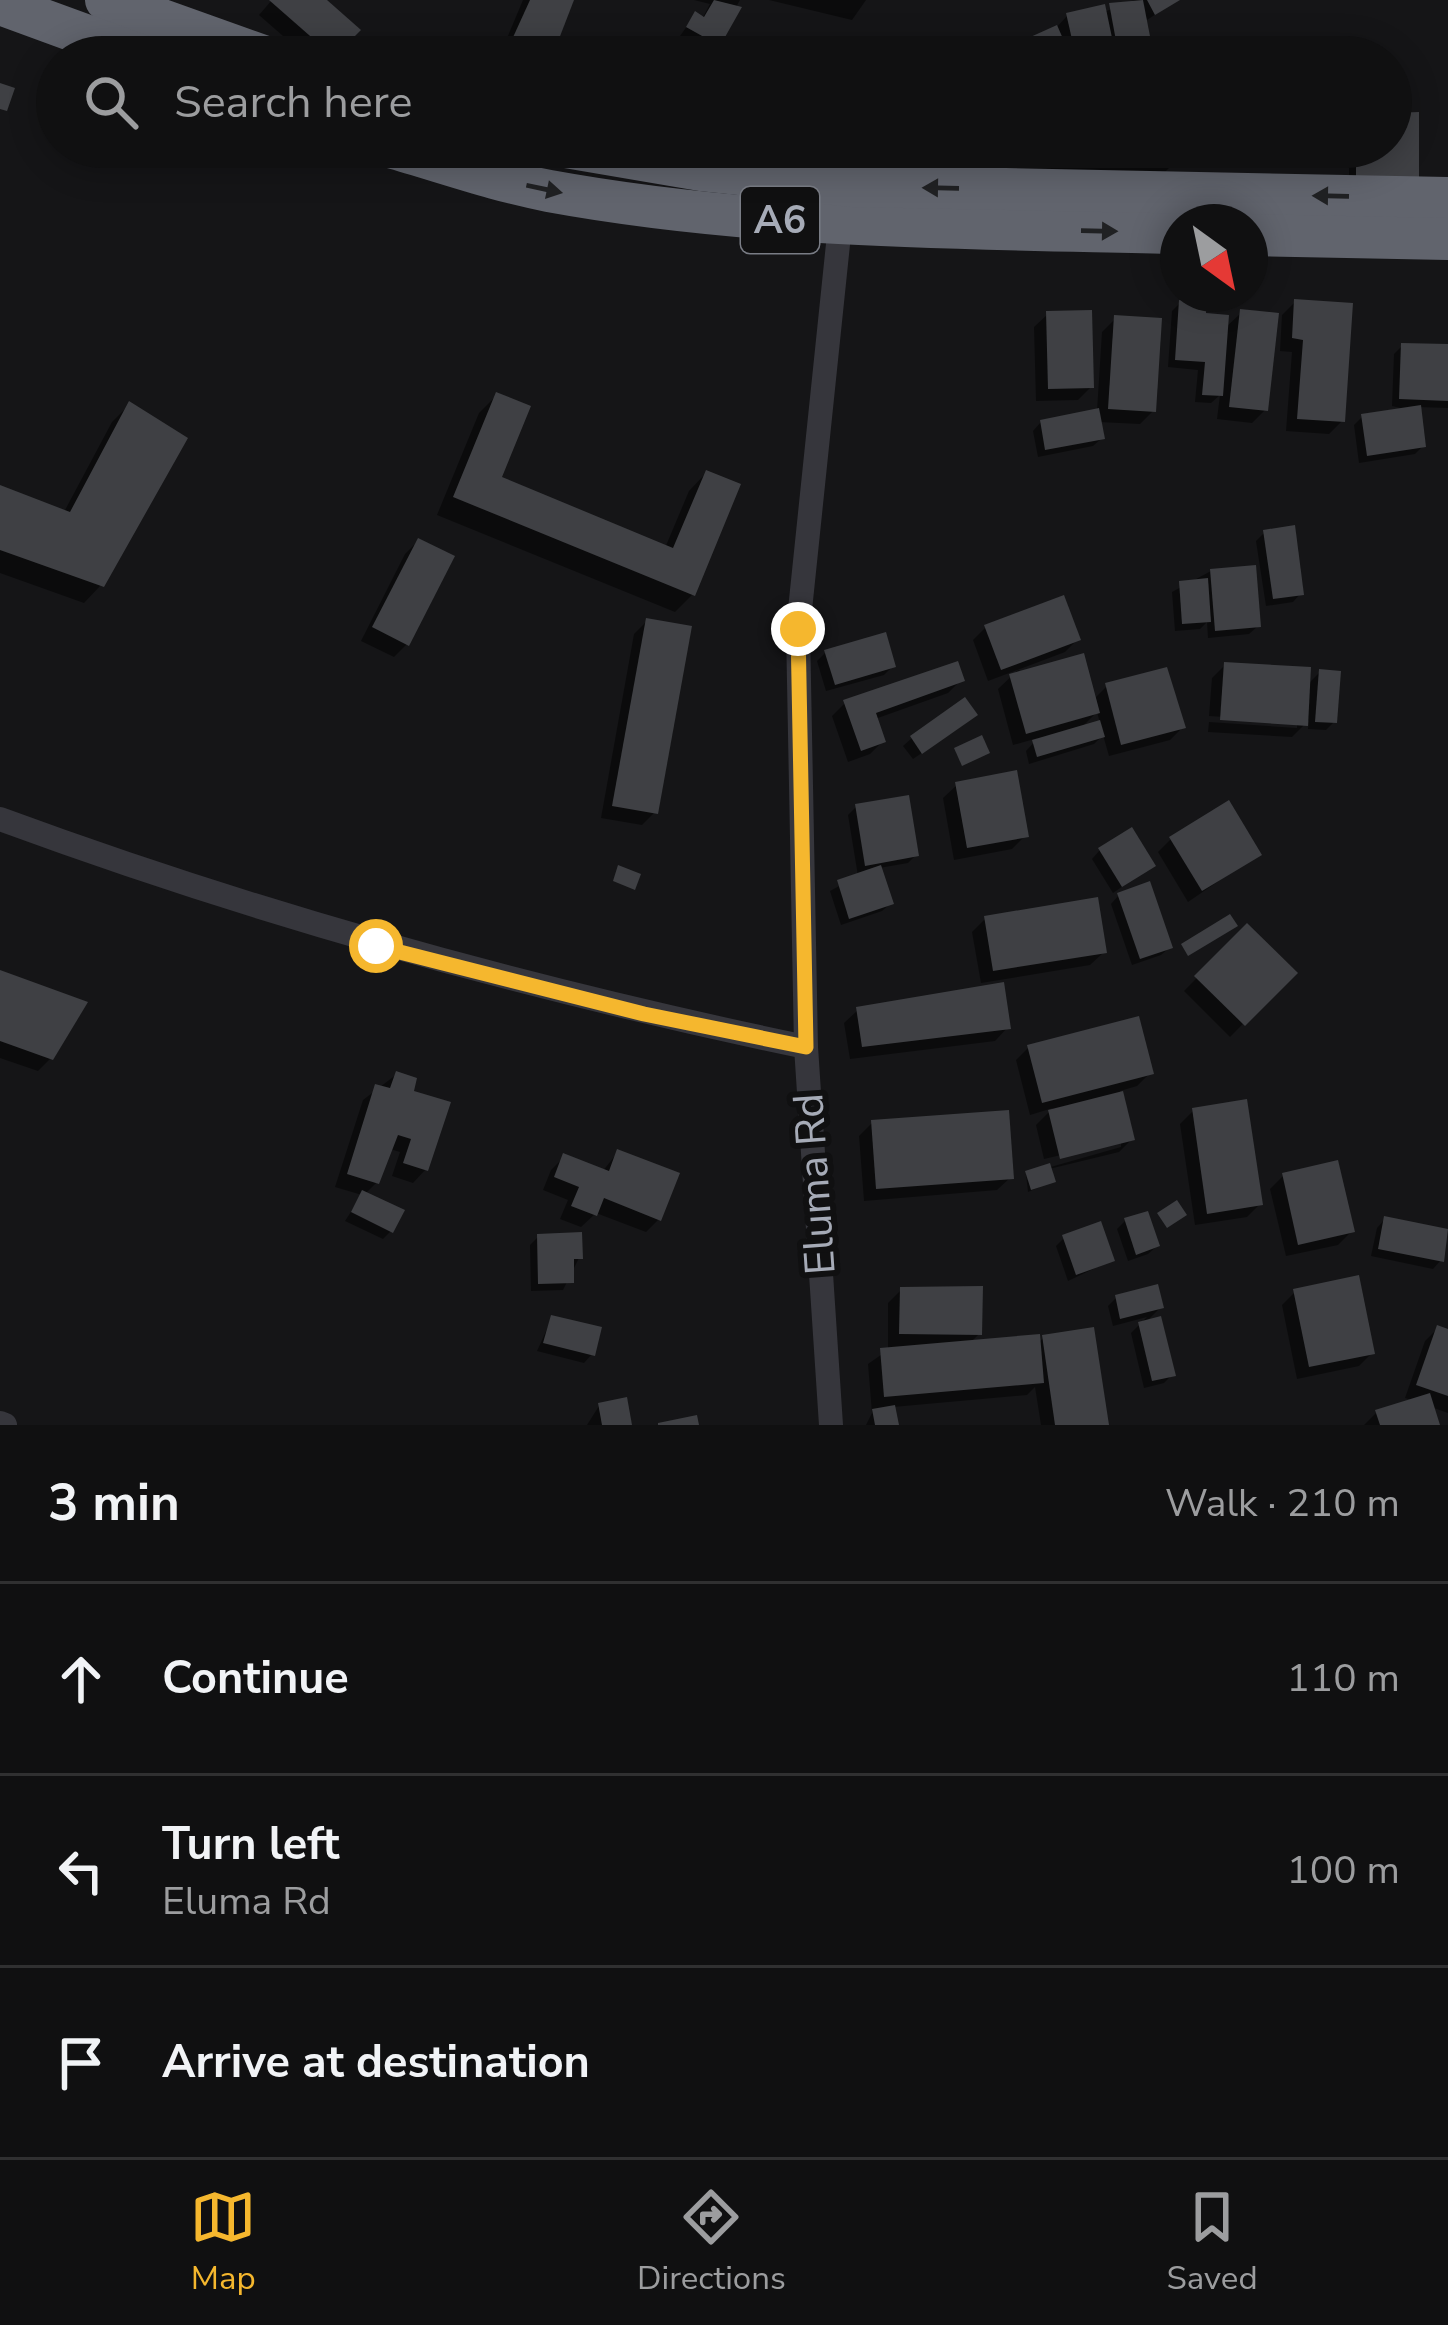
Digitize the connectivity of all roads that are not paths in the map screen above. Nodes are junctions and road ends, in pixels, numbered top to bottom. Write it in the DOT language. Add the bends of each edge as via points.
graph roads {
  1 [pos="106,0"];
  2 [pos="0,4"];
  3 [pos="88,36"];
  4 [pos="207,36"];
  5 [pos="465,168"];
  6 [pos="688,168"];
  7 [pos="1448,198"];
  8 [pos="840,225"];
  9 [pos="1160,233"];
  10 [pos="1268,235"];
  11 [pos="1448,239"];
  12 [pos="0,819"];
  13 [pos="806,1047"];
  14 [pos="831,1425"];
  1 -- 4 [label="highway"];
  2 -- 3 [label="highway"];
  5 -- 8 [label="highway, A6, one-way" via="682,212"];
  7 -- 6 [label="highway, A6, one-way" via="852,186"];
  8 -- 9 [label="highway, A6, one-way"];
  8 -- 13 [label="street, Eluma Rd" via="798,629"];
  10 -- 11 [label="highway"];
  12 -- 13 [label="street" via="376,946"];
  13 -- 14 [label="street, Eluma Rd"];
}
